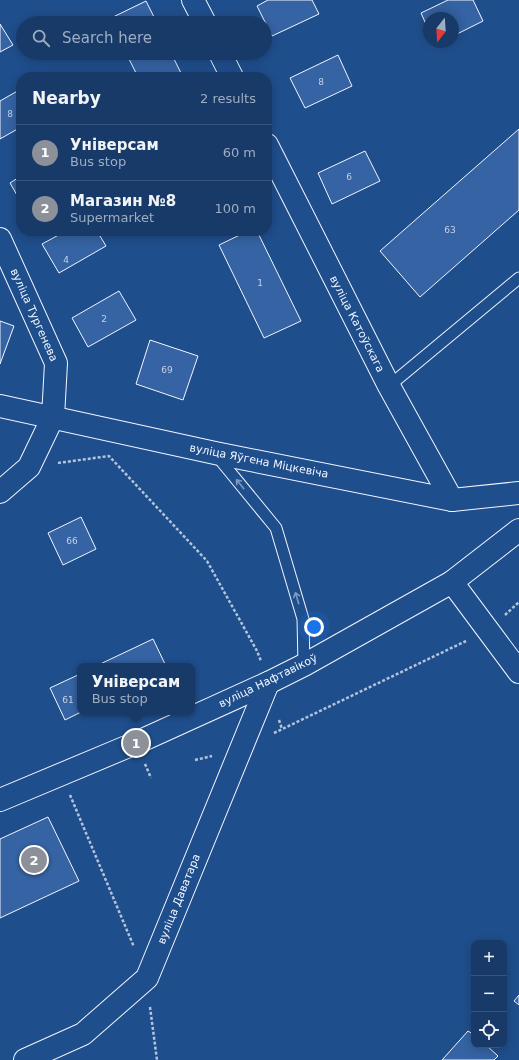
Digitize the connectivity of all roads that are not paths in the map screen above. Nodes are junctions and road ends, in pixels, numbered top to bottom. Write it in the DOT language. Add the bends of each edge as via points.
graph roads {
  1 [pos="193,0"];
  2 [pos="201,16"];
  3 [pos="224,60"];
  4 [pos="230,72"];
  5 [pos="272,155"];
  6 [pos="0,238"];
  7 [pos="519,278"];
  8 [pos="389,386"];
  9 [pos="0,406"];
  10 [pos="53,417"];
  11 [pos="216,454"];
  12 [pos="0,492"];
  13 [pos="519,493"];
  14 [pos="452,500"];
  15 [pos="519,530"];
  16 [pos="452,582"];
  17 [pos="304,664"];
  18 [pos="519,672"];
  19 [pos="268,683"];
  20 [pos="0,800"];
  21 [pos="25,1060"];
  1 -- 2 [label="street"];
  3 -- 4 [label="street"];
  5 -- 8 [label="street, вуліца Катоўскага"];
  6 -- 10 [label="street, вуліца Тургенева" via="56,363"];
  7 -- 8 [label="lane"];
  8 -- 14 [label="street, вуліца Катоўскага"];
  9 -- 10 [label="street, вуліца Яўгена Міцкевіча"];
  10 -- 11 [label="street, вуліца Яўгена Міцкевіча"];
  10 -- 12 [label="street" via="29,467"];
  11 -- 14 [label="street, вуліца Яўгена Міцкевіча"];
  17 -- 11 [label="lane, one-way" via="303,619 276,528"];
  13 -- 14 [label="street, вуліца Яўгена Міцкевіча"];
  15 -- 16 [label="street, вуліца Нафтавікоў"];
  16 -- 17 [label="street, вуліца Нафтавікоў"];
  16 -- 18 [label="street"];
  17 -- 19 [label="street, вуліца Нафтавікоў"];
  19 -- 20 [label="street, вуліца Нафтавікоў" via="136,743"];
  19 -- 21 [label="street, вуліца Даватара" via="147,978 83,1034"];
}
